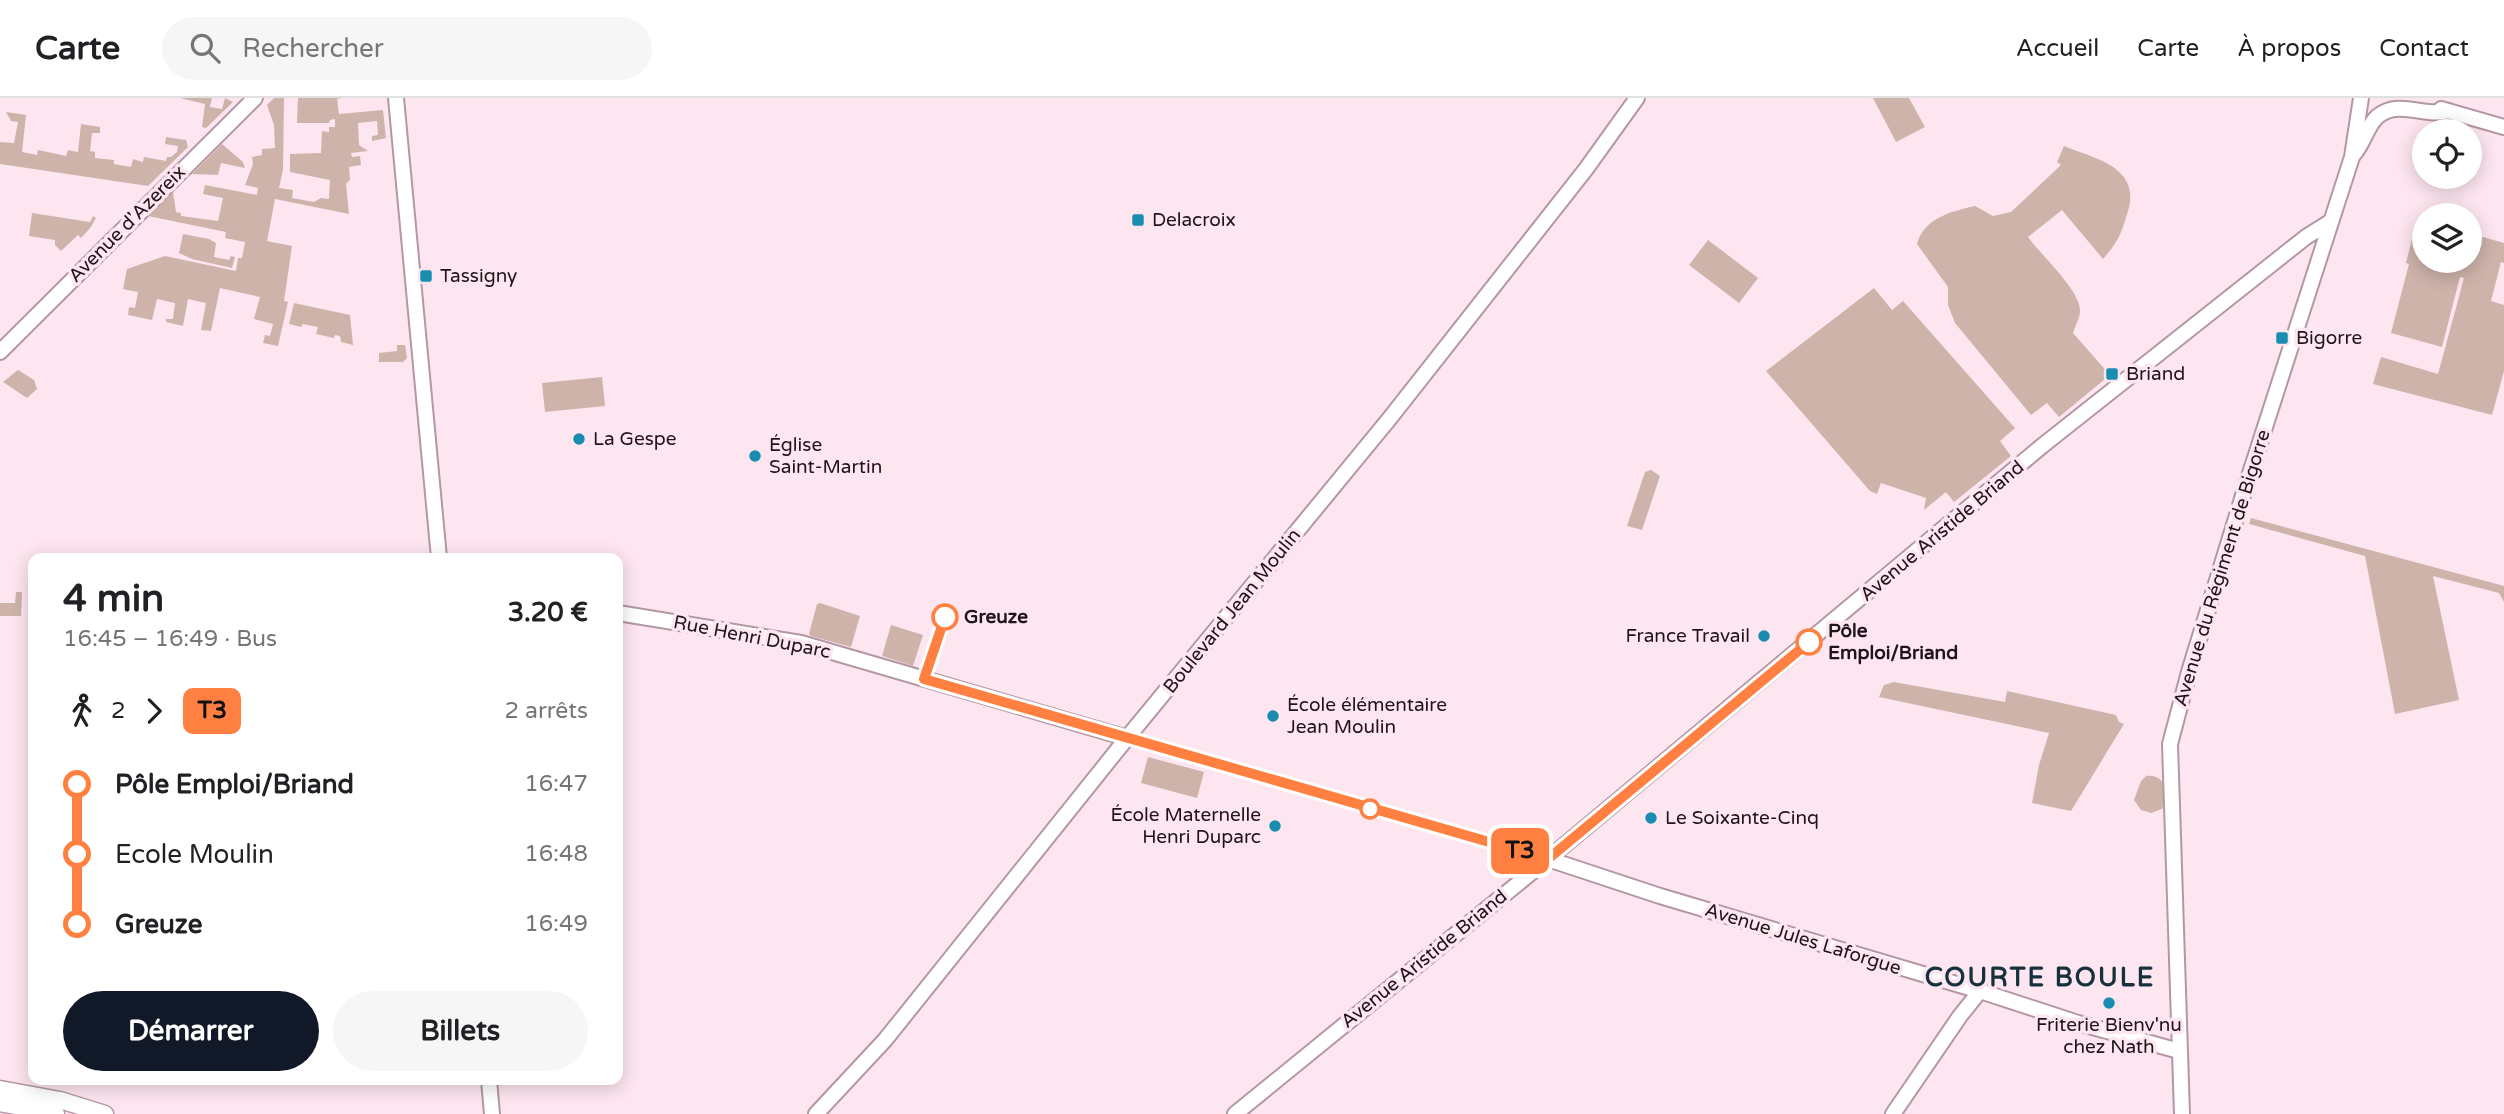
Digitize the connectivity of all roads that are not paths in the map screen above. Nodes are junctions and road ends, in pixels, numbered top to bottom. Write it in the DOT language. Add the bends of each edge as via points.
graph roads {
  1 [pos="255,98"];
  2 [pos="396,98"];
  3 [pos="1637,98"];
  4 [pos="2361,98"];
  5 [pos="2399,98"];
  6 [pos="2448,111"];
  7 [pos="2504,127"];
  8 [pos="2352,157"];
  9 [pos="2330,222"];
  10 [pos="2299,243"];
  11 [pos="2323,252"];
  12 [pos="0,352"];
  13 [pos="439,553"];
  14 [pos="623,614"];
  15 [pos="1128,738"];
  16 [pos="1548,859"];
  17 [pos="1980,991"];
  18 [pos="2179,1051"];
  19 [pos="489,1085"];
  20 [pos="0,1089"];
  21 [pos="0,1103"];
  22 [pos="57,1114"];
  23 [pos="105,1114"];
  24 [pos="492,1114"];
  25 [pos="816,1114"];
  26 [pos="1235,1114"];
  27 [pos="1894,1114"];
  28 [pos="2182,1114"];
  1 -- 12 [label="main road, Avenue d'Azereix"];
  2 -- 13 [label="main road"];
  3 -- 15 [label="main road, Boulevard Jean Moulin" via="1390,418"];
  4 -- 8 [label="main road, Avenue du Régiment de Bigorre"];
  5 -- 6 [label="main road"];
  6 -- 7 [label="main road"];
  6 -- 8 [label="main road" via="2387,111 2373,121"];
  8 -- 9 [label="main road, Avenue du Régiment de Bigorre"];
  9 -- 10 [label="main road, Avenue Aristide Briand"];
  9 -- 11 [label="main road, Avenue du Régiment de Bigorre"];
  10 -- 11 [label="main road"];
  10 -- 16 [label="main road, Avenue Aristide Briand" via="2042,446"];
  11 -- 18 [label="main road, Avenue du Régiment de Bigorre" via="2245,489 2170,744"];
  14 -- 15 [label="main road, Rue Henri Duparc" via="801,643"];
  15 -- 25 [label="main road, Boulevard Jean Moulin" via="886,1040"];
  16 -- 17 [label="main road, Avenue Jules Laforgue"];
  16 -- 26 [label="main road, Avenue Aristide Briand"];
  17 -- 18 [label="main road, Avenue Jules Laforgue"];
  17 -- 27 [label="main road"];
  18 -- 28 [label="main road, Avenue du Régiment de Bigorre"];
  19 -- 24 [label="main road"];
  20 -- 23 [label="main road"];
  21 -- 22 [label="main road"];
}
